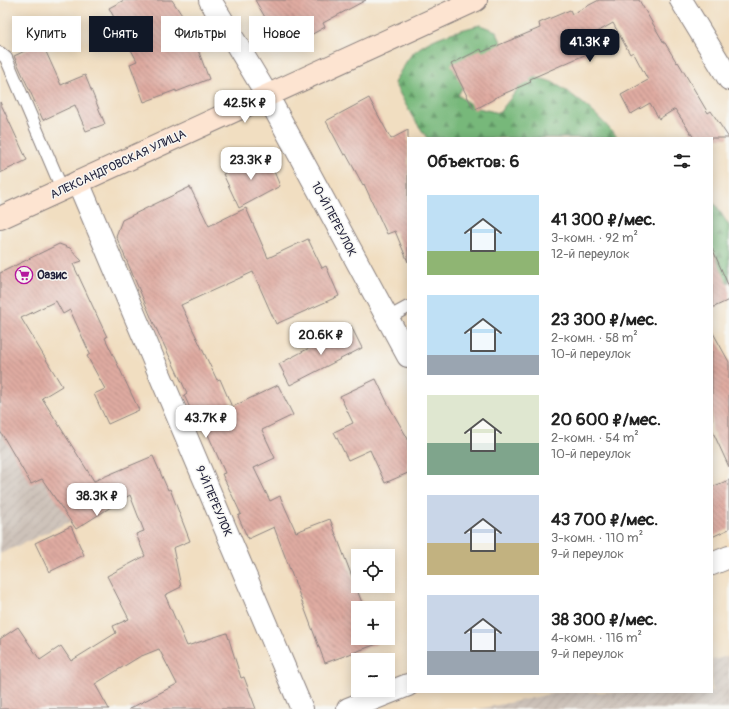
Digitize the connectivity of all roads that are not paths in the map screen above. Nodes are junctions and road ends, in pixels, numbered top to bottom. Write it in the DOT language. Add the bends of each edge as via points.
graph roads {
  1 [pos="210,0"];
  2 [pos="681,0"];
  3 [pos="463,3"];
  4 [pos="0,53"];
  5 [pos="729,79"];
  6 [pos="268,95"];
  7 [pos="70,186"];
  8 [pos="0,218"];
  9 [pos="407,308"];
  10 [pos="388,318"];
  11 [pos="407,354"];
  12 [pos="729,557"];
  13 [pos="713,564"];
  14 [pos="407,685"];
  15 [pos="302,709"];
  16 [pos="348,709"];
  1 -- 6 [label="street, 10-Й ПЕРЕУЛОК"];
  2 -- 5 [label="street"];
  3 -- 6 [label="main road, АЛЕКСАНДРОВСКАЯ УЛИЦА"];
  4 -- 7 [label="lane" via="6,58"];
  6 -- 7 [label="main road, АЛЕКСАНДРОВСКАЯ УЛИЦА"];
  6 -- 10 [label="street, 10-Й ПЕРЕУЛОК"];
  7 -- 8 [label="main road, АЛЕКСАНДРОВСКАЯ УЛИЦА"];
  7 -- 15 [label="street, 9-Й ПЕРЕУЛОК"];
  9 -- 10 [label="lane"];
  10 -- 11 [label="street, 10-Й ПЕРЕУЛОК"];
  12 -- 13 [label="street"];
  14 -- 16 [label="street"];
}
